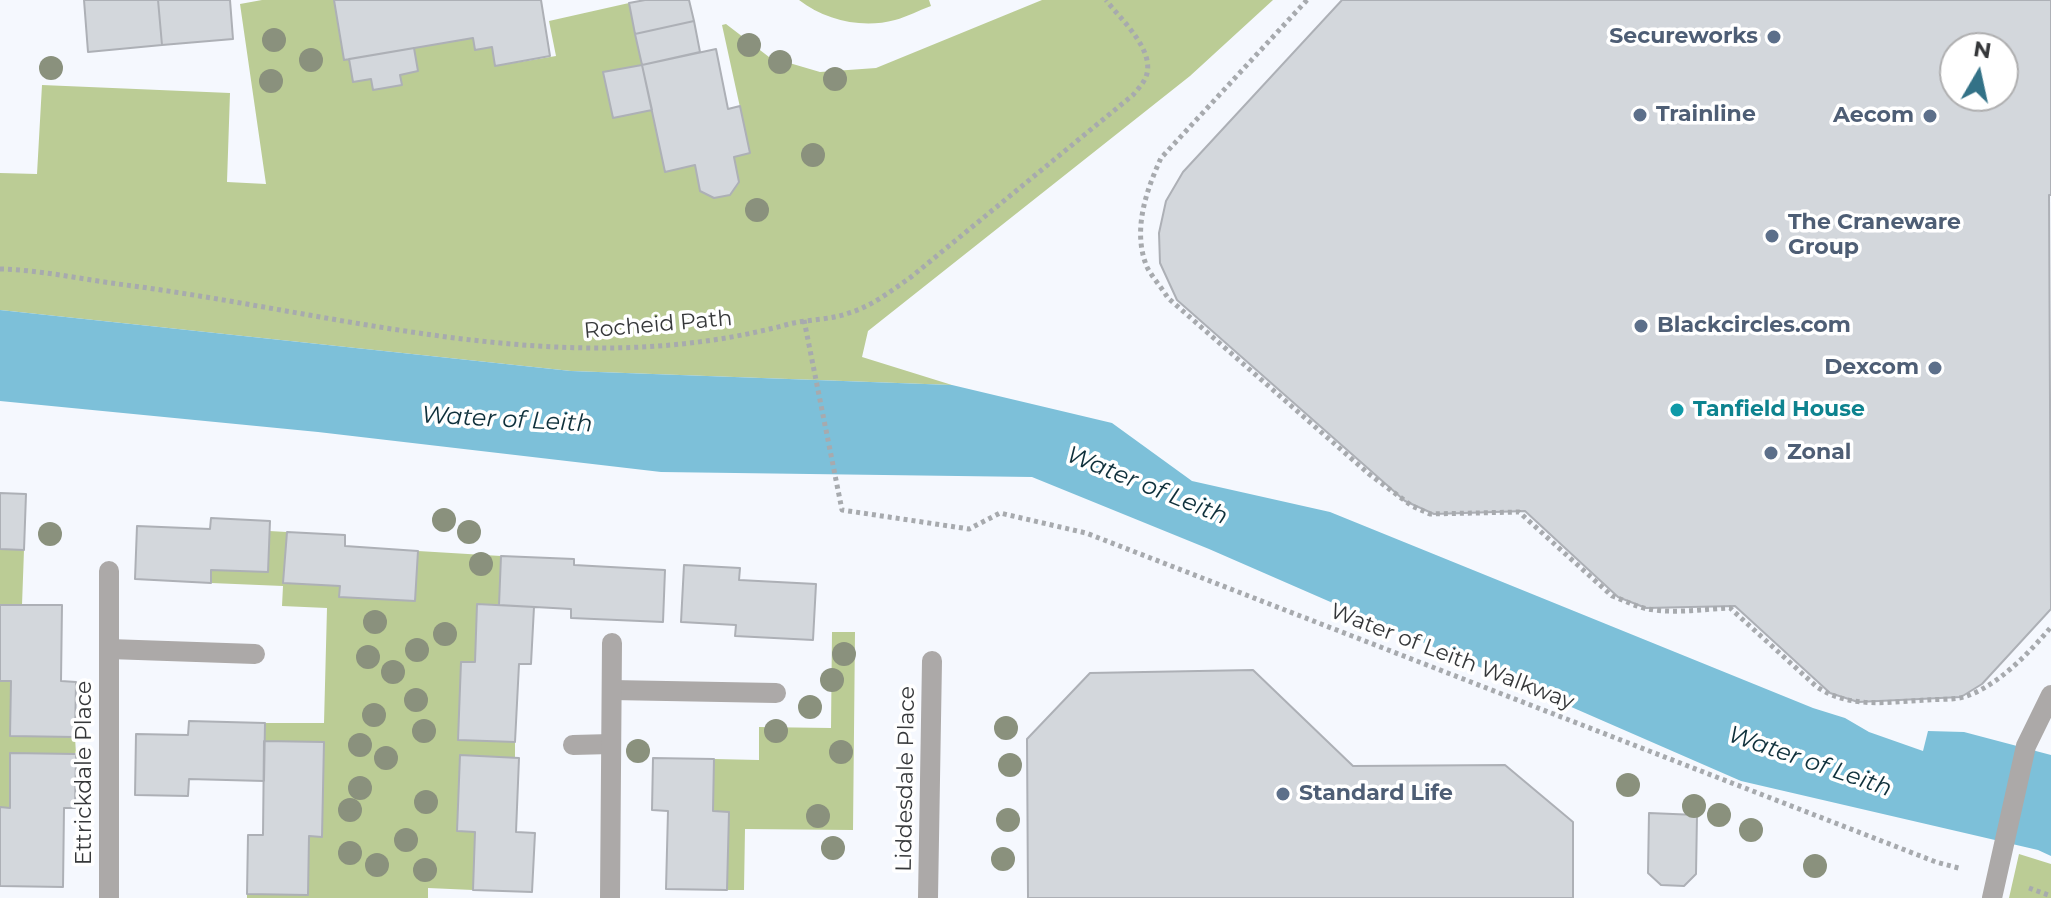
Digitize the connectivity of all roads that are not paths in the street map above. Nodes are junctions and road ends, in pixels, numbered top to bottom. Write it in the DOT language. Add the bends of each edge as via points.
graph roads {
  1 [pos="109,571"];
  2 [pos="612,643"];
  3 [pos="109,649"];
  4 [pos="255,654"];
  5 [pos="932,661"];
  6 [pos="612,690"];
  7 [pos="776,693"];
  8 [pos="2051,695"];
  9 [pos="611,744"];
  10 [pos="573,745"];
  11 [pos="109,898"];
  12 [pos="610,898"];
  13 [pos="928,898"];
  14 [pos="1992,898"];
  1 -- 3 [label="street, Ettrickdale Place"];
  2 -- 6 [label="street"];
  3 -- 4 [label="street"];
  3 -- 11 [label="street, Ettrickdale Place"];
  5 -- 13 [label="street, Liddesdale Place"];
  6 -- 7 [label="street"];
  6 -- 9 [label="street"];
  8 -- 14 [label="street" via="2026,746"];
  9 -- 10 [label="street"];
  9 -- 12 [label="street"];
}
